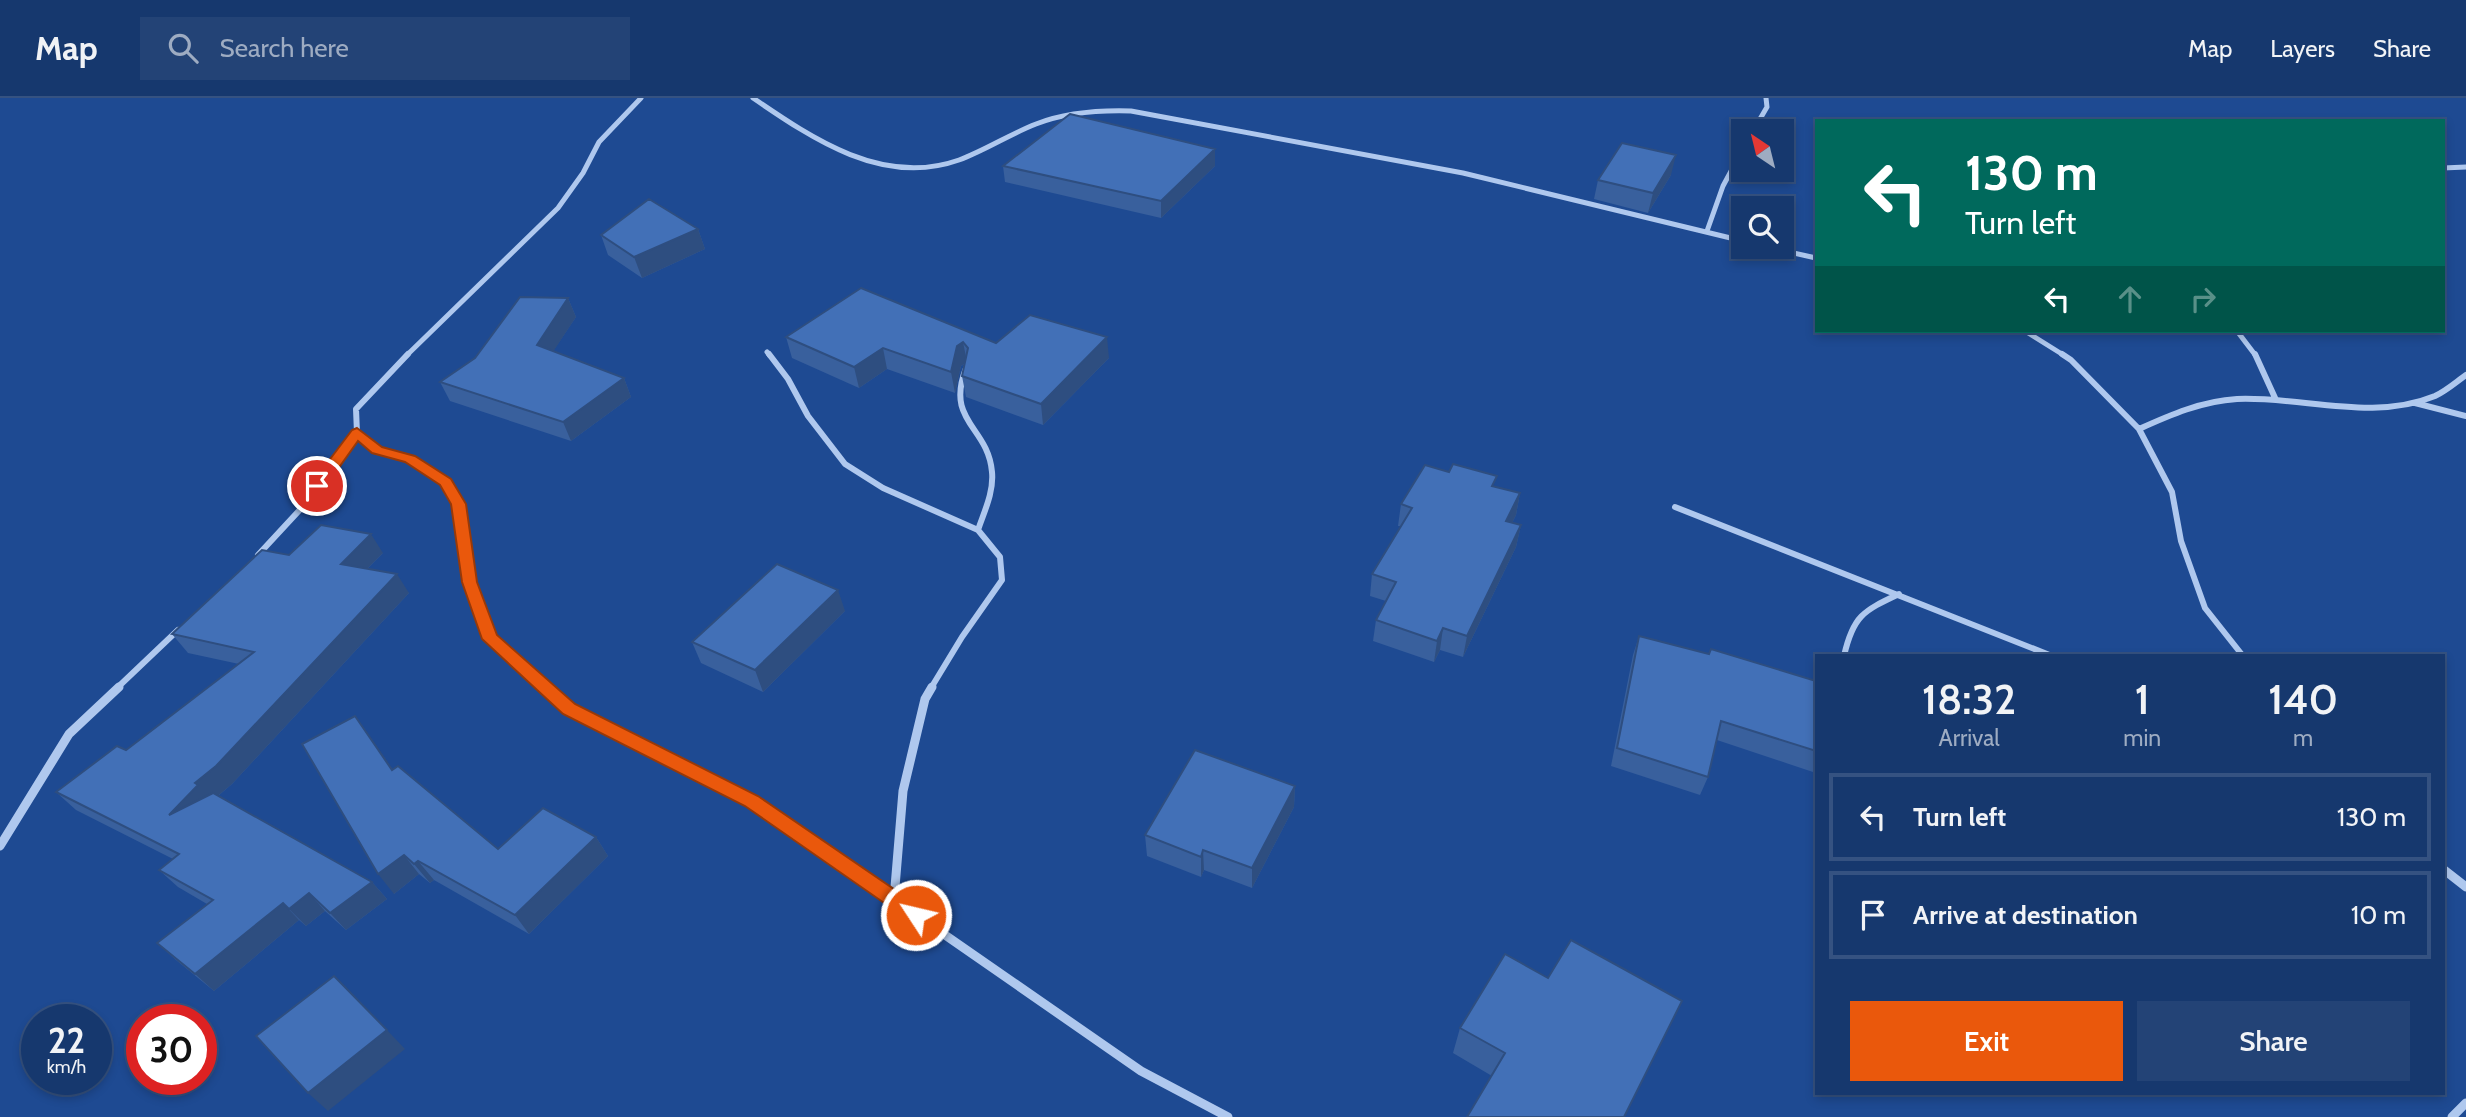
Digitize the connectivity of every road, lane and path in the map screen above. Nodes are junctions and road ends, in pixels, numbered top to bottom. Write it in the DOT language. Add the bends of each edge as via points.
graph roads {
  1 [pos="641,98"];
  2 [pos="753,98"];
  3 [pos="1766,98"];
  4 [pos="1760,119"];
  5 [pos="2466,167"];
  6 [pos="2445,168"];
  7 [pos="1731,171"];
  8 [pos="1707,231"];
  9 [pos="1731,237"];
  10 [pos="1794,253"];
  11 [pos="1815,258"];
  12 [pos="2028,333"];
  13 [pos="2239,333"];
  14 [pos="766,352"];
  15 [pos="966,368"];
  16 [pos="2466,375"];
  17 [pos="2276,400"];
  18 [pos="2414,402"];
  19 [pos="2466,416"];
  20 [pos="2139,429"];
  21 [pos="357,433"];
  22 [pos="1675,507"];
  23 [pos="978,530"];
  24 [pos="253,562"];
  25 [pos="1899,594"];
  26 [pos="187,622"];
  27 [pos="1844,654"];
  28 [pos="2047,654"];
  29 [pos="2241,654"];
  30 [pos="0,846"];
  31 [pos="2445,871"];
  32 [pos="2466,887"];
  33 [pos="894,900"];
  34 [pos="2466,1103"];
  35 [pos="1228,1117"];
  36 [pos="2452,1117"];
  1 -- 21 [label="street" via="598,142 558,208 356,409"];
  2 -- 8 [label="street" via="827,146 881,164 917,169 948,164 1038,123 1073,113 1131,111 1463,173"];
  3 -- 4 [label="street"];
  5 -- 6 [label="street"];
  7 -- 8 [label="street"];
  8 -- 9 [label="street"];
  10 -- 11 [label="street"];
  12 -- 20 [label="street" via="2071,360"];
  13 -- 17 [label="street" via="2252,348"];
  14 -- 23 [label="street" via="845,464 883,488"];
  15 -- 23 [label="street" via="957,385 957,402 987,452 992,472"];
  16 -- 18 [label="street" via="2435,396"];
  17 -- 18 [label="street" via="2376,407"];
  17 -- 20 [label="street" via="2235,399 2182,409"];
  18 -- 19 [label="street"];
  20 -- 29 [label="street" via="2172,492 2181,541 2204,608"];
  21 -- 24 [label="street" via="308,501"];
  21 -- 33 [label="street" via="377,450 410,459 446,482 459,504 470,582 491,639 569,709 752,801"];
  22 -- 25 [label="street"];
  23 -- 33 [label="street" via="1000,557 1002,580 925,699 903,791"];
  25 -- 27 [label="street" via="1869,608 1850,629"];
  25 -- 28 [label="street"];
  26 -- 30 [label="street" via="69,734"];
  31 -- 32 [label="street"];
  33 -- 35 [label="street" via="1141,1070"];
  34 -- 36 [label="street"];
}
